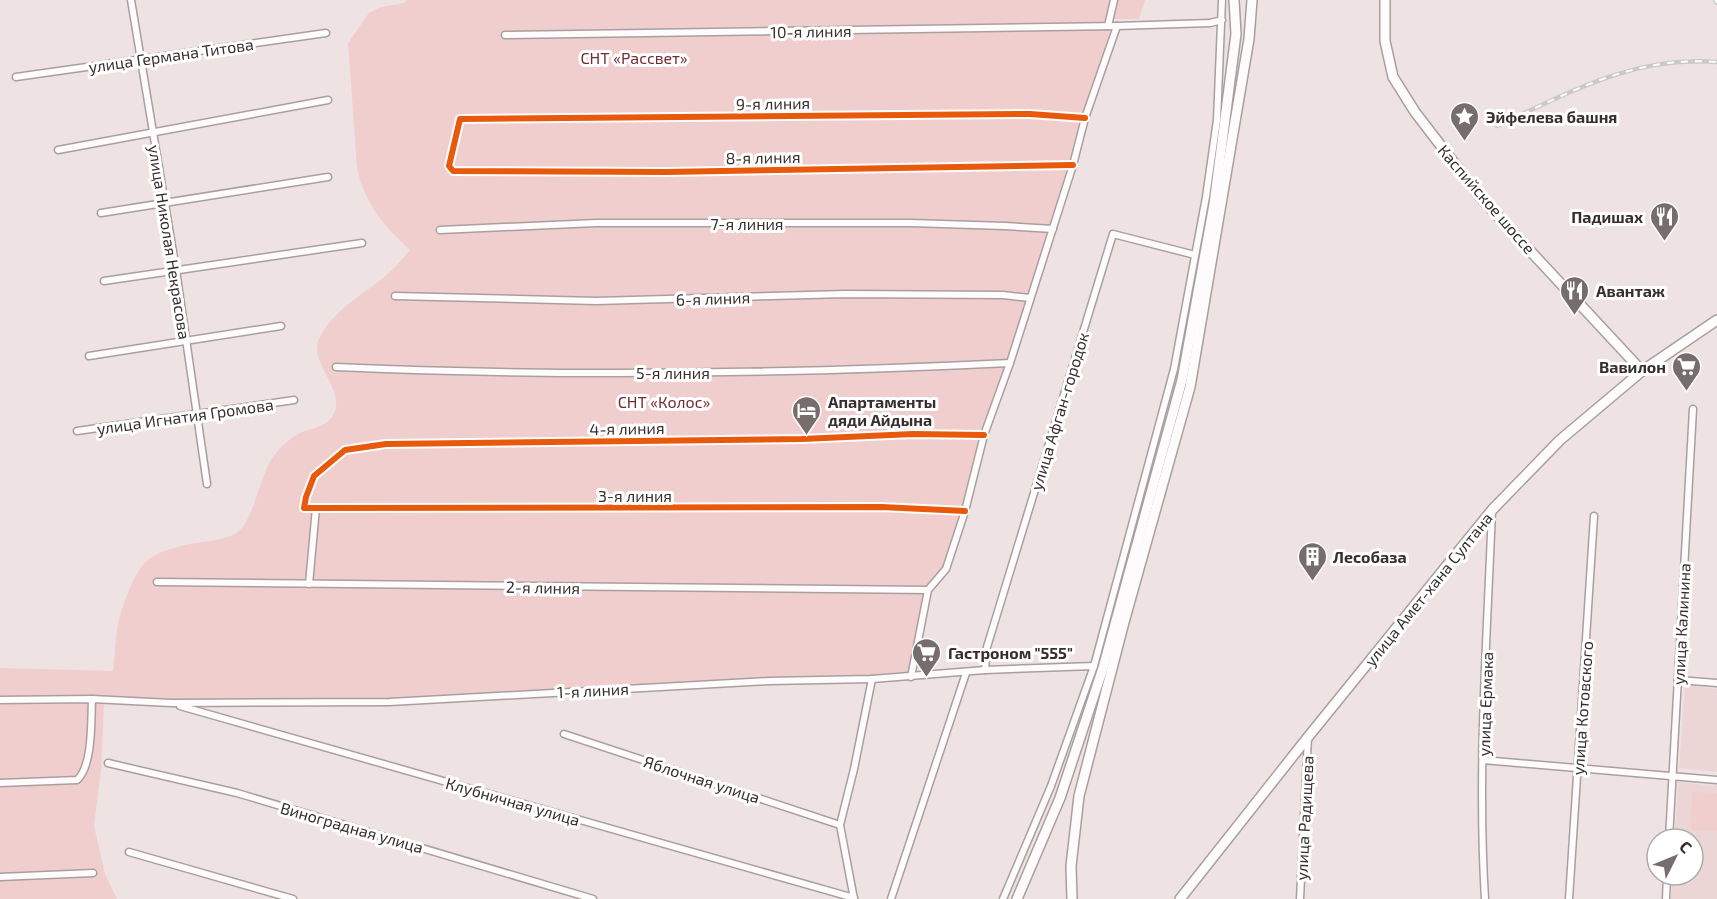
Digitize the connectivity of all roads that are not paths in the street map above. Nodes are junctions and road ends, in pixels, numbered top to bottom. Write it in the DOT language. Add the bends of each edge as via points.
graph roads {
  1 [pos="131,0"];
  2 [pos="1114,0"];
  3 [pos="1222,0"];
  4 [pos="1234,0"];
  5 [pos="1252,0"];
  6 [pos="1385,0"];
  7 [pos="1222,20"];
  8 [pos="1108,26"];
  9 [pos="1117,26"];
  10 [pos="326,33"];
  11 [pos="505,35"];
  12 [pos="141,60"];
  13 [pos="16,77"];
  14 [pos="328,100"];
  15 [pos="1085,118"];
  16 [pos="153,132"];
  17 [pos="58,150"];
  18 [pos="1073,165"];
  19 [pos="453,171"];
  20 [pos="328,177"];
  21 [pos="165,203"];
  22 [pos="101,213"];
  23 [pos="1053,229"];
  24 [pos="441,230"];
  25 [pos="362,243"];
  26 [pos="1195,255"];
  27 [pos="176,270"];
  28 [pos="105,281"];
  29 [pos="395,296"];
  30 [pos="1030,298"];
  31 [pos="1717,320"];
  32 [pos="281,326"];
  33 [pos="186,341"];
  34 [pos="88,356"];
  35 [pos="1010,363"];
  36 [pos="336,367"];
  37 [pos="1642,371"];
  38 [pos="294,400"];
  39 [pos="1693,409"];
  40 [pos="197,414"];
  41 [pos="77,431"];
  42 [pos="984,435"];
  43 [pos="207,484"];
  44 [pos="304,508"];
  45 [pos="316,508"];
  46 [pos="1492,510"];
  47 [pos="965,511"];
  48 [pos="1594,516"];
  49 [pos="157,582"];
  50 [pos="309,584"];
  51 [pos="928,590"];
  52 [pos="1094,666"];
  53 [pos="985,670"];
  54 [pos="966,672"];
  55 [pos="911,677"];
  56 [pos="872,679"];
  57 [pos="1678,680"];
  58 [pos="1717,683"];
  59 [pos="93,699"];
  60 [pos="0,700"];
  61 [pos="171,703"];
  62 [pos="564,734"];
  63 [pos="1308,737"];
  64 [pos="1483,760"];
  65 [pos="108,762"];
  66 [pos="1578,770"];
  67 [pos="1672,777"];
  68 [pos="1717,780"];
  69 [pos="0,783"];
  70 [pos="840,825"];
  71 [pos="1670,827"];
  72 [pos="129,852"];
  73 [pos="93,873"];
  74 [pos="0,877"];
  75 [pos="293,899"];
  76 [pos="593,899"];
  77 [pos="854,899"];
  78 [pos="891,899"];
  79 [pos="1003,899"];
  80 [pos="1017,899"];
  81 [pos="1072,899"];
  82 [pos="1180,899"];
  83 [pos="1300,899"];
  84 [pos="1485,899"];
  85 [pos="1569,899"];
  1 -- 12 [label="street, улица Николая Некрасова"];
  2 -- 8 [label="street"];
  3 -- 7 [label="street"];
  4 -- 80 [label="main road" via="1236,34 1214,204 1182,380 1101,675 1060,798"];
  5 -- 81 [label="main road" via="1250,39 1191,387 1079,796 1071,866"];
  6 -- 37 [label="main road, Каспийское шоссе" via="1385,41 1393,77 1415,112 1481,198"];
  7 -- 9 [label="street, 10-я линия"];
  7 -- 26 [label="street" via="1216,120"];
  8 -- 9 [label="street, 10-я линия"];
  8 -- 11 [label="street, 10-я линия"];
  9 -- 15 [label="street"];
  10 -- 12 [label="street, улица Германа Титова"];
  12 -- 13 [label="street, улица Германа Титова"];
  12 -- 16 [label="street, улица Николая Некрасова"];
  14 -- 16 [label="street"];
  15 -- 18 [label="street"];
  15 -- 19 [label="street, 9-я линия" via="1030,114 460,119 449,164"];
  16 -- 17 [label="street"];
  16 -- 21 [label="street, улица Николая Некрасова"];
  18 -- 19 [label="street, 8-я линия" via="666,172"];
  18 -- 23 [label="street"];
  20 -- 21 [label="street"];
  21 -- 22 [label="street"];
  21 -- 27 [label="street, улица Николая Некрасова"];
  23 -- 24 [label="street, 7-я линия" via="911,223 596,223"];
  23 -- 30 [label="street"];
  25 -- 27 [label="street"];
  26 -- 52 [label="street" via="1173,369"];
  26 -- 53 [label="street, улица Афган-городок" via="1113,234 987,647"];
  27 -- 28 [label="street"];
  27 -- 33 [label="street, улица Николая Некрасова"];
  29 -- 30 [label="street, 6-я линия" via="596,301 844,294"];
  30 -- 35 [label="street"];
  31 -- 37 [label="main road, улица Амет-хана Султана"];
  32 -- 33 [label="street"];
  33 -- 34 [label="street"];
  33 -- 40 [label="street, улица Николая Некрасова"];
  35 -- 36 [label="street, 5-я линия" via="758,372 465,373"];
  35 -- 42 [label="street"];
  37 -- 46 [label="main road, улица Амет-хана Султана" via="1560,441"];
  38 -- 40 [label="street, улица Игнатия Громова"];
  39 -- 57 [label="street, улица Калинина"];
  40 -- 41 [label="street, улица Игнатия Громова"];
  40 -- 43 [label="street, улица Николая Некрасова"];
  42 -- 44 [label="street, 4-я линия" via="386,444 345,450 314,476"];
  42 -- 47 [label="street"];
  44 -- 45 [label="street, 3-я линия"];
  45 -- 47 [label="street, 3-я линия" via="881,507"];
  45 -- 50 [label="street"];
  46 -- 63 [label="main road, улица Амет-хана Султана"];
  46 -- 64 [label="street, улица Ермака"];
  47 -- 51 [label="street" via="946,569"];
  48 -- 66 [label="street, улица Котовского"];
  49 -- 50 [label="street, 2-я линия"];
  50 -- 51 [label="street, 2-я линия"];
  51 -- 55 [label="street"];
  52 -- 53 [label="street, 1-я линия"];
  52 -- 79 [label="street" via="1051,786"];
  53 -- 54 [label="street, 1-я линия"];
  54 -- 55 [label="street, 1-я линия"];
  54 -- 78 [label="street"];
  55 -- 56 [label="street, 1-я линия"];
  56 -- 61 [label="street, 1-я линия" via="390,702"];
  56 -- 70 [label="street"];
  57 -- 58 [label="street"];
  57 -- 67 [label="street, улица Калинина"];
  59 -- 60 [label="street, 1-я линия"];
  59 -- 61 [label="street, 1-я линия"];
  59 -- 69 [label="street" via="89,747 78,780"];
  61 -- 77 [label="street, Клубничная улица"];
  62 -- 70 [label="street, Яблочная улица"];
  63 -- 82 [label="main road, улица Амет-хана Султана"];
  63 -- 83 [label="street, улица Радищева"];
  64 -- 66 [label="street"];
  64 -- 84 [label="street, улица Ермака"];
  65 -- 76 [label="street, Виноградная улица" via="237,793"];
  66 -- 67 [label="street"];
  66 -- 85 [label="street, улица Котовского"];
  67 -- 68 [label="street"];
  67 -- 71 [label="street, улица Калинина"];
  70 -- 77 [label="street"];
  72 -- 75 [label="street"];
  73 -- 74 [label="street"];
}
